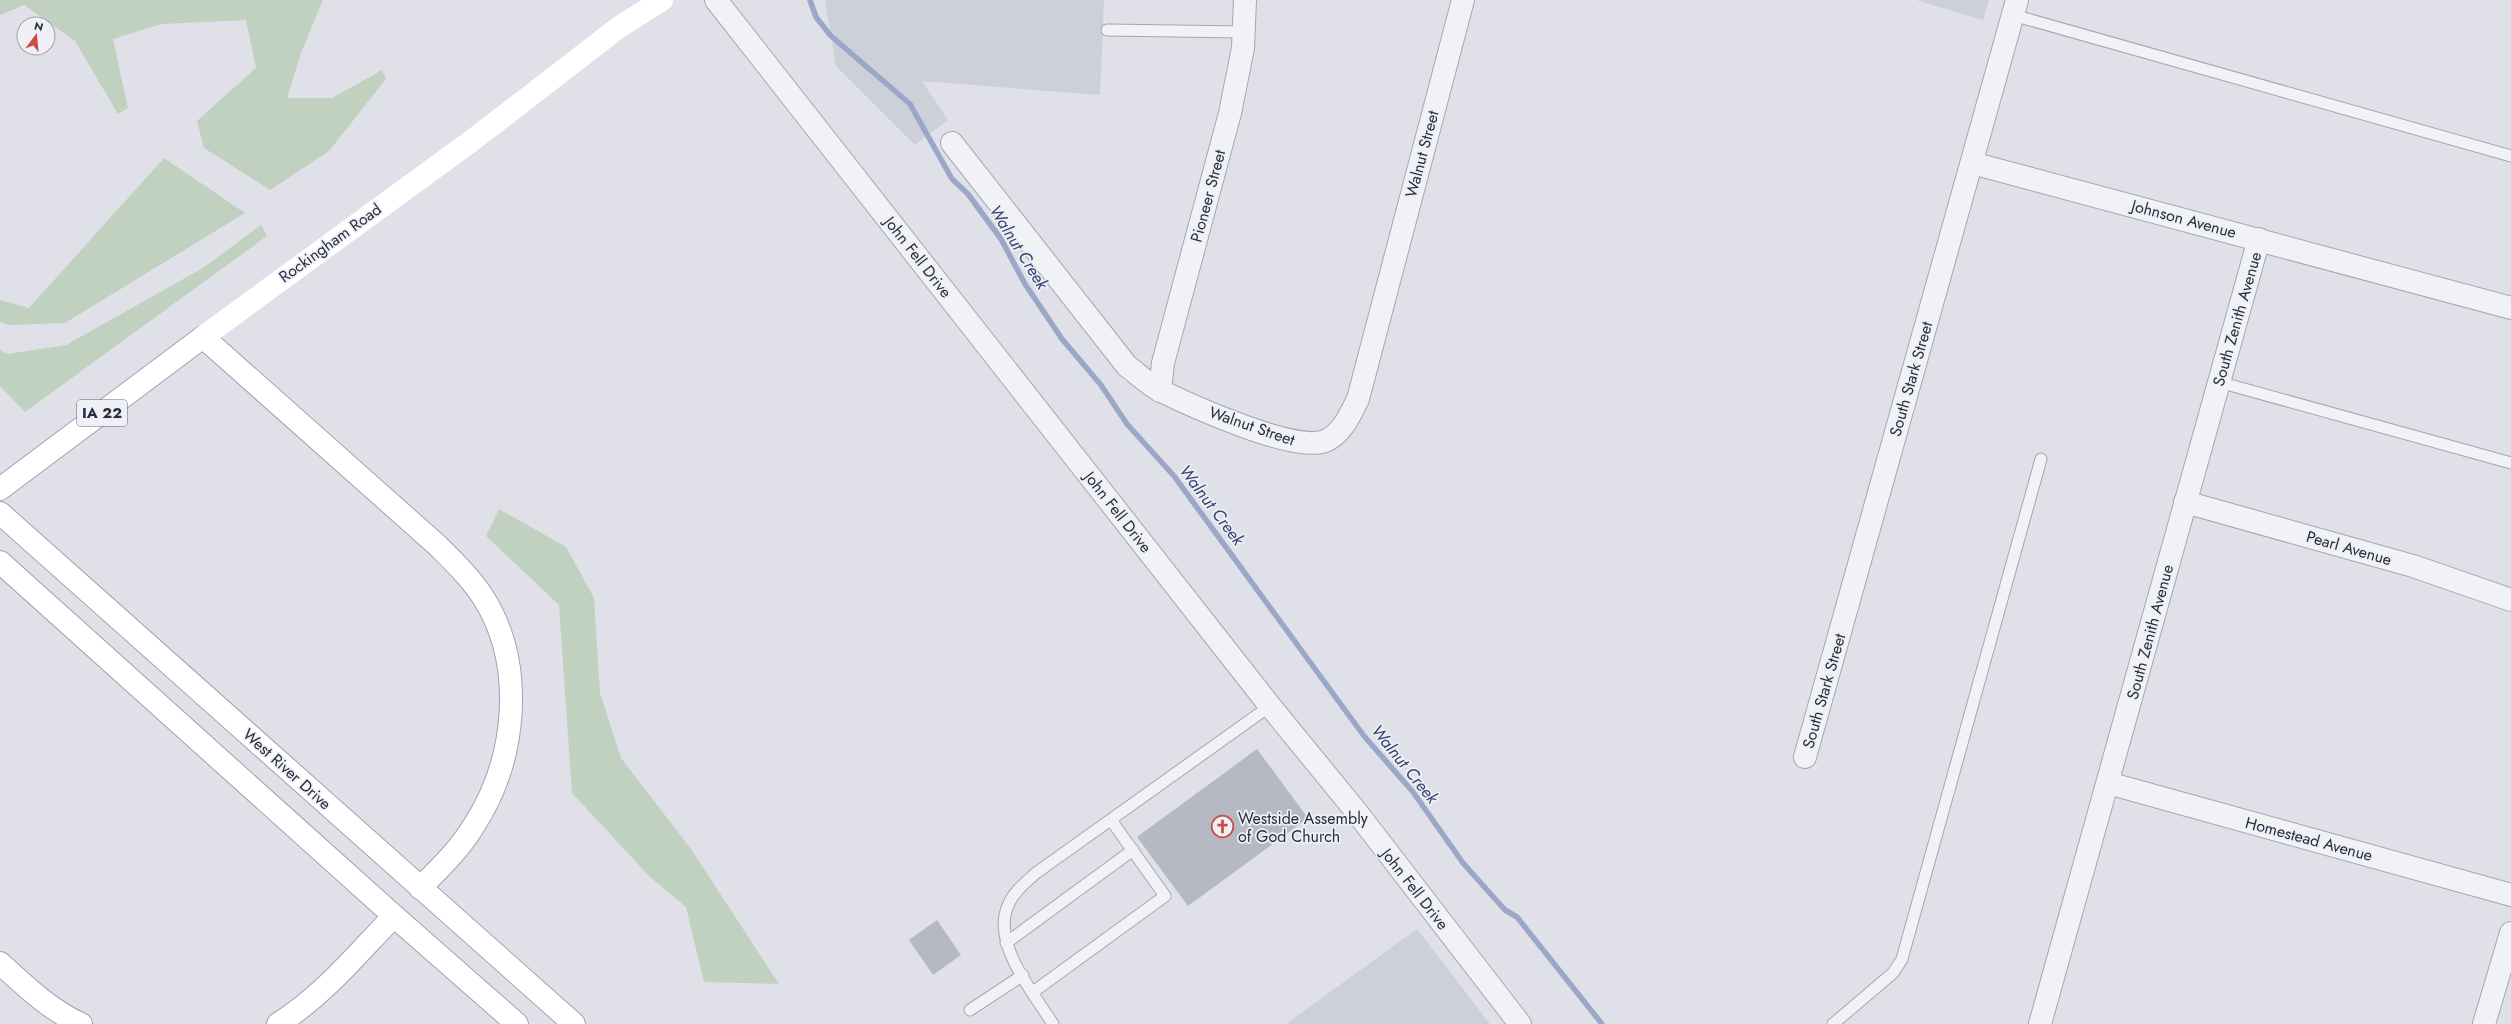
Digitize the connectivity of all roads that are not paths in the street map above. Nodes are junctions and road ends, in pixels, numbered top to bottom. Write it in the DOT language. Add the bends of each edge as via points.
graph roads {
  1 [pos="662,0"];
  2 [pos="716,0"];
  3 [pos="1245,0"];
  4 [pos="1463,0"];
  5 [pos="2015,8"];
  6 [pos="1107,30"];
  7 [pos="1243,32"];
  8 [pos="952,143"];
  9 [pos="2511,156"];
  10 [pos="1972,163"];
  11 [pos="2259,239"];
  12 [pos="2511,308"];
  13 [pos="203,337"];
  14 [pos="2219,382"];
  15 [pos="1160,391"];
  16 [pos="2041,459"];
  17 [pos="2511,463"];
  18 [pos="0,489"];
  19 [pos="2185,502"];
  20 [pos="6,519"];
  21 [pos="0,562"];
  22 [pos="2511,600"];
  23 [pos="1270,706"];
  24 [pos="1805,757"];
  25 [pos="2108,784"];
  26 [pos="1111,820"];
  27 [pos="1133,850"];
  28 [pos="420,888"];
  29 [pos="2511,895"];
  30 [pos="394,916"];
  31 [pos="2511,932"];
  32 [pos="1006,943"];
  33 [pos="0,963"];
  34 [pos="1023,975"];
  35 [pos="1033,992"];
  36 [pos="970,1010"];
  37 [pos="81,1024"];
  38 [pos="278,1024"];
  39 [pos="517,1024"];
  40 [pos="574,1024"];
  41 [pos="1053,1024"];
  42 [pos="1520,1024"];
  43 [pos="1833,1024"];
  44 [pos="2040,1024"];
  45 [pos="2484,1024"];
  1 -- 13 [label="main road, Rockingham Road" via="618,28 474,139"];
  2 -- 23 [label="street, John Fell Drive"];
  3 -- 7 [label="street, Pioneer Street"];
  4 -- 15 [label="street, Walnut Street" via="1358,399 1344,426 1325,441 1305,444 1258,430"];
  5 -- 9 [label="lane"];
  5 -- 10 [label="street, South Stark Street"];
  6 -- 7 [label="lane"];
  7 -- 15 [label="street, Pioneer Street" via="1243,48 1230,113 1163,363"];
  8 -- 15 [label="street, Walnut Street" via="1127,366"];
  10 -- 11 [label="street, Johnson Avenue"];
  10 -- 24 [label="street, South Stark Street"];
  11 -- 12 [label="street, Johnson Avenue"];
  11 -- 14 [label="street, South Zenith Avenue"];
  13 -- 18 [label="main road, Rockingham Road / IA 22"];
  13 -- 28 [label="main road" via="460,568 483,597 500,635 511,675 511,716 503,757 490,796 474,827 449,859"];
  14 -- 17 [label="lane"];
  14 -- 19 [label="street, South Zenith Avenue"];
  16 -- 43 [label="lane" via="1902,959 1893,973"];
  19 -- 22 [label="street, Pearl Avenue" via="2413,566"];
  19 -- 25 [label="street, South Zenith Avenue"];
  20 -- 28 [label="main road, West River Drive"];
  21 -- 30 [label="main road"];
  23 -- 26 [label="lane"];
  23 -- 42 [label="street, John Fell Drive" via="1355,810"];
  25 -- 29 [label="street, Homestead Avenue"];
  25 -- 44 [label="street, South Zenith Avenue"];
  26 -- 27 [label="lane"];
  26 -- 32 [label="lane" via="1036,873 1018,889 1007,908 1003,923"];
  27 -- 32 [label="lane"];
  27 -- 35 [label="lane" via="1165,896"];
  28 -- 40 [label="main road, West River Drive"];
  30 -- 38 [label="main road" via="325,987 300,1010"];
  30 -- 39 [label="main road"];
  31 -- 45 [label="street"];
  32 -- 34 [label="lane"];
  33 -- 37 [label="main road" via="36,995"];
  34 -- 35 [label="lane"];
  34 -- 36 [label="lane"];
  35 -- 41 [label="lane"];
}
